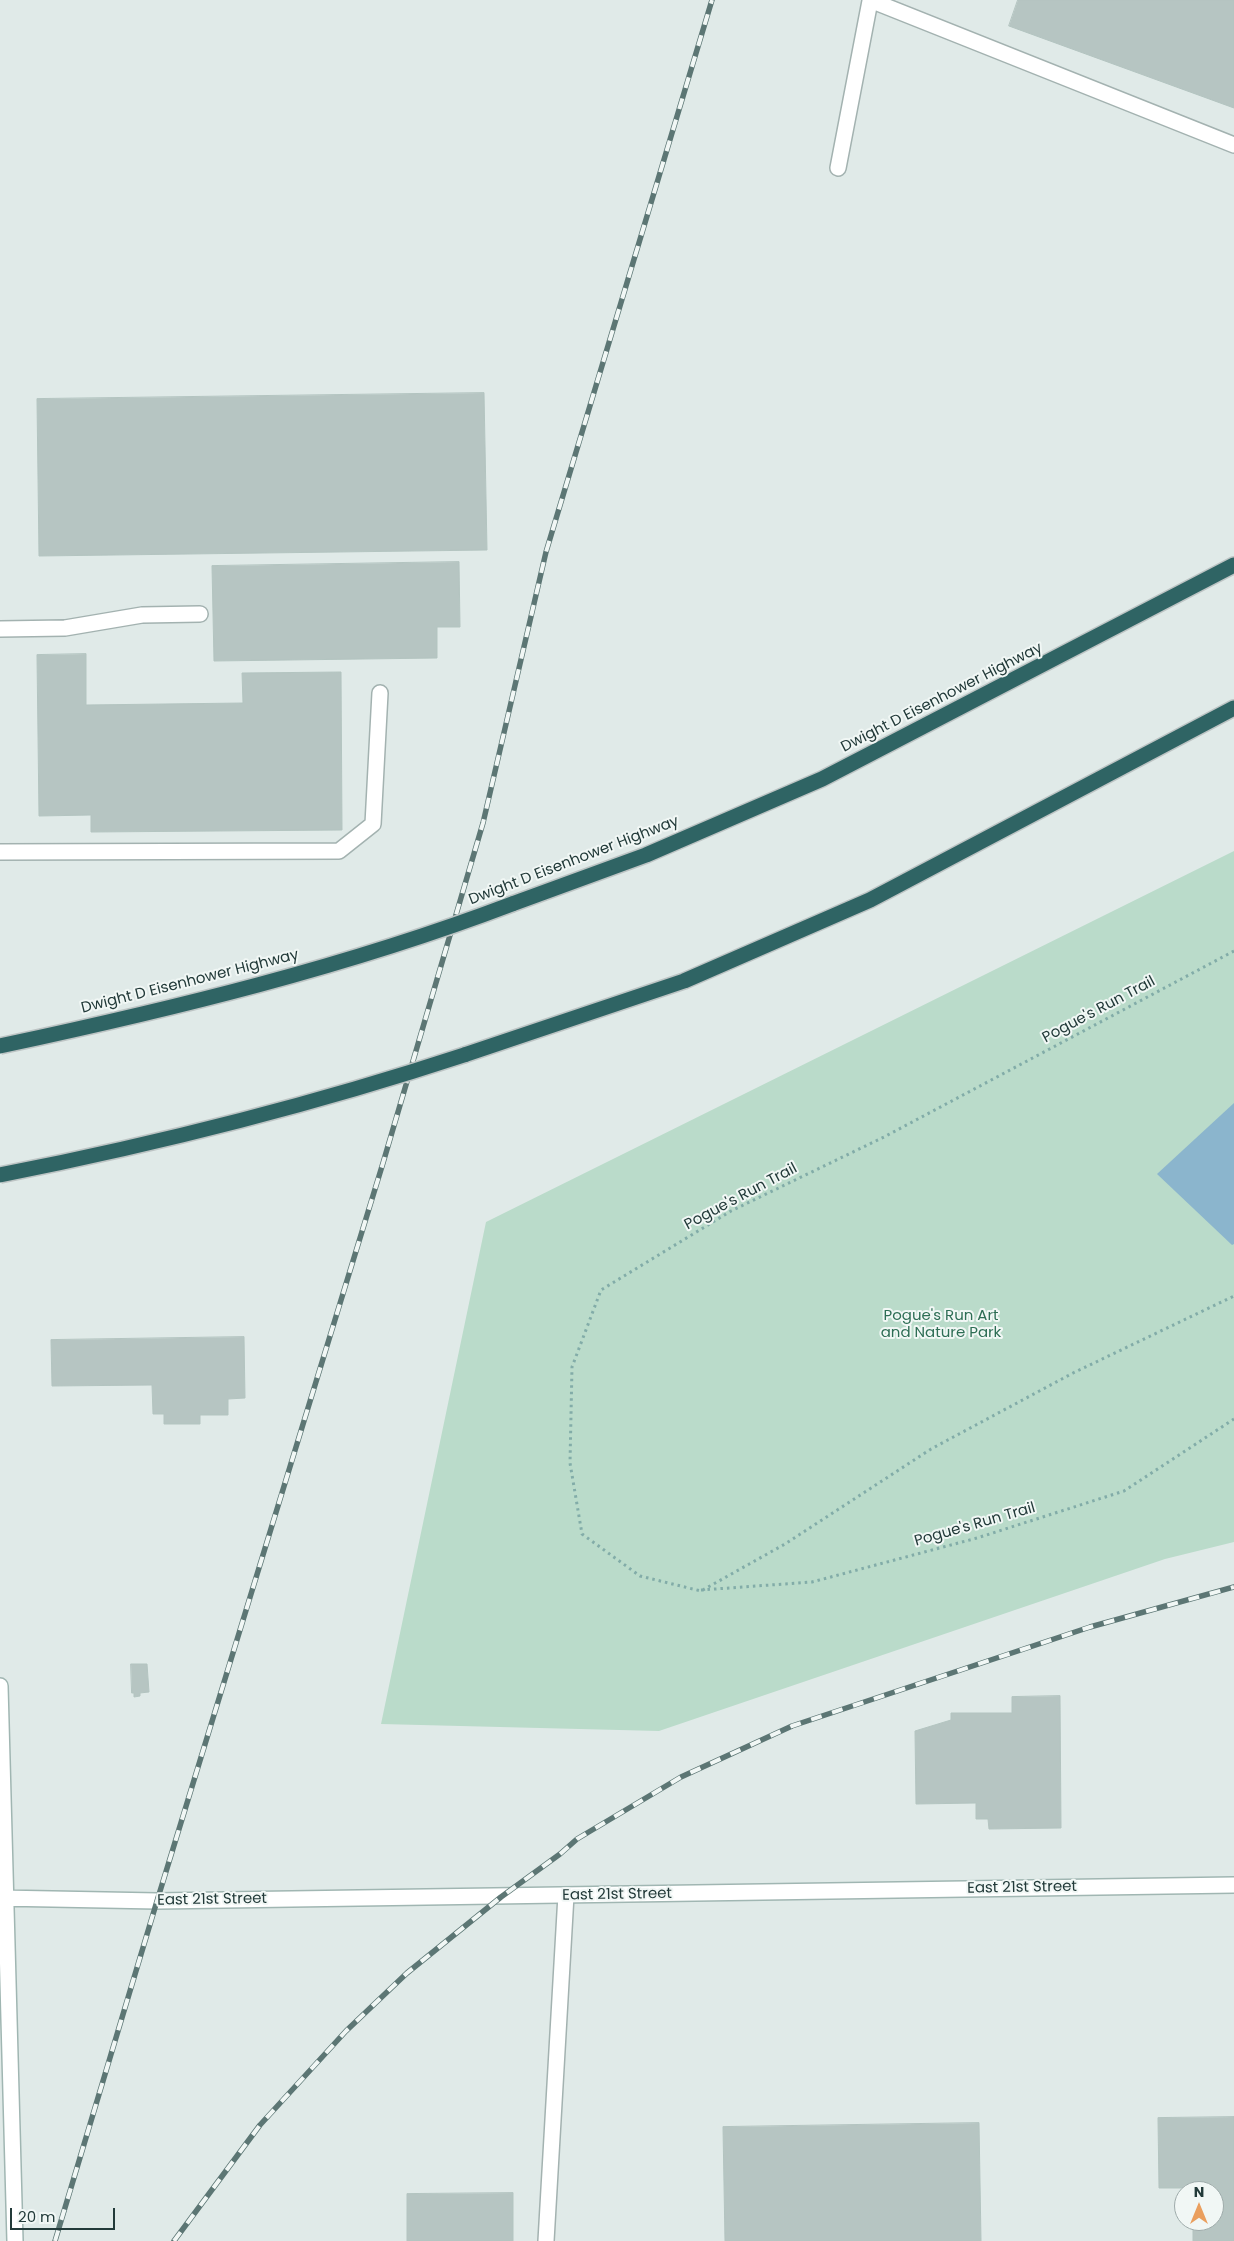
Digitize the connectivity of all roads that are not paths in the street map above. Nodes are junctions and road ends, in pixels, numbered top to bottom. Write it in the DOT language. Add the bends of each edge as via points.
graph roads {
  1 [pos="870,0"];
  2 [pos="1234,145"];
  3 [pos="838,168"];
  4 [pos="1234,565"];
  5 [pos="200,614"];
  6 [pos="0,629"];
  7 [pos="380,693"];
  8 [pos="1234,708"];
  9 [pos="0,852"];
  10 [pos="0,1046"];
  11 [pos="0,1175"];
  12 [pos="0,1686"];
  13 [pos="1234,1885"];
  14 [pos="566,1896"];
  15 [pos="2,1898"];
  16 [pos="16,2241"];
  17 [pos="546,2241"];
  1 -- 2 [label="main road"];
  1 -- 3 [label="main road"];
  4 -- 10 [label="highway, Dwight D Eisenhower Highway, bridge" via="822,779 646,856 512,904 264,984"];
  5 -- 6 [label="main road" via="142,616 65,628"];
  7 -- 9 [label="main road" via="373,824 340,851"];
  8 -- 11 [label="highway, bridge" via="870,900 684,981 464,1056 220,1126"];
  12 -- 15 [label="main road"];
  13 -- 14 [label="main road, East 21st Street"];
  14 -- 15 [label="main road, East 21st Street" via="157,1901"];
  14 -- 17 [label="main road"];
  15 -- 16 [label="main road"];
}
